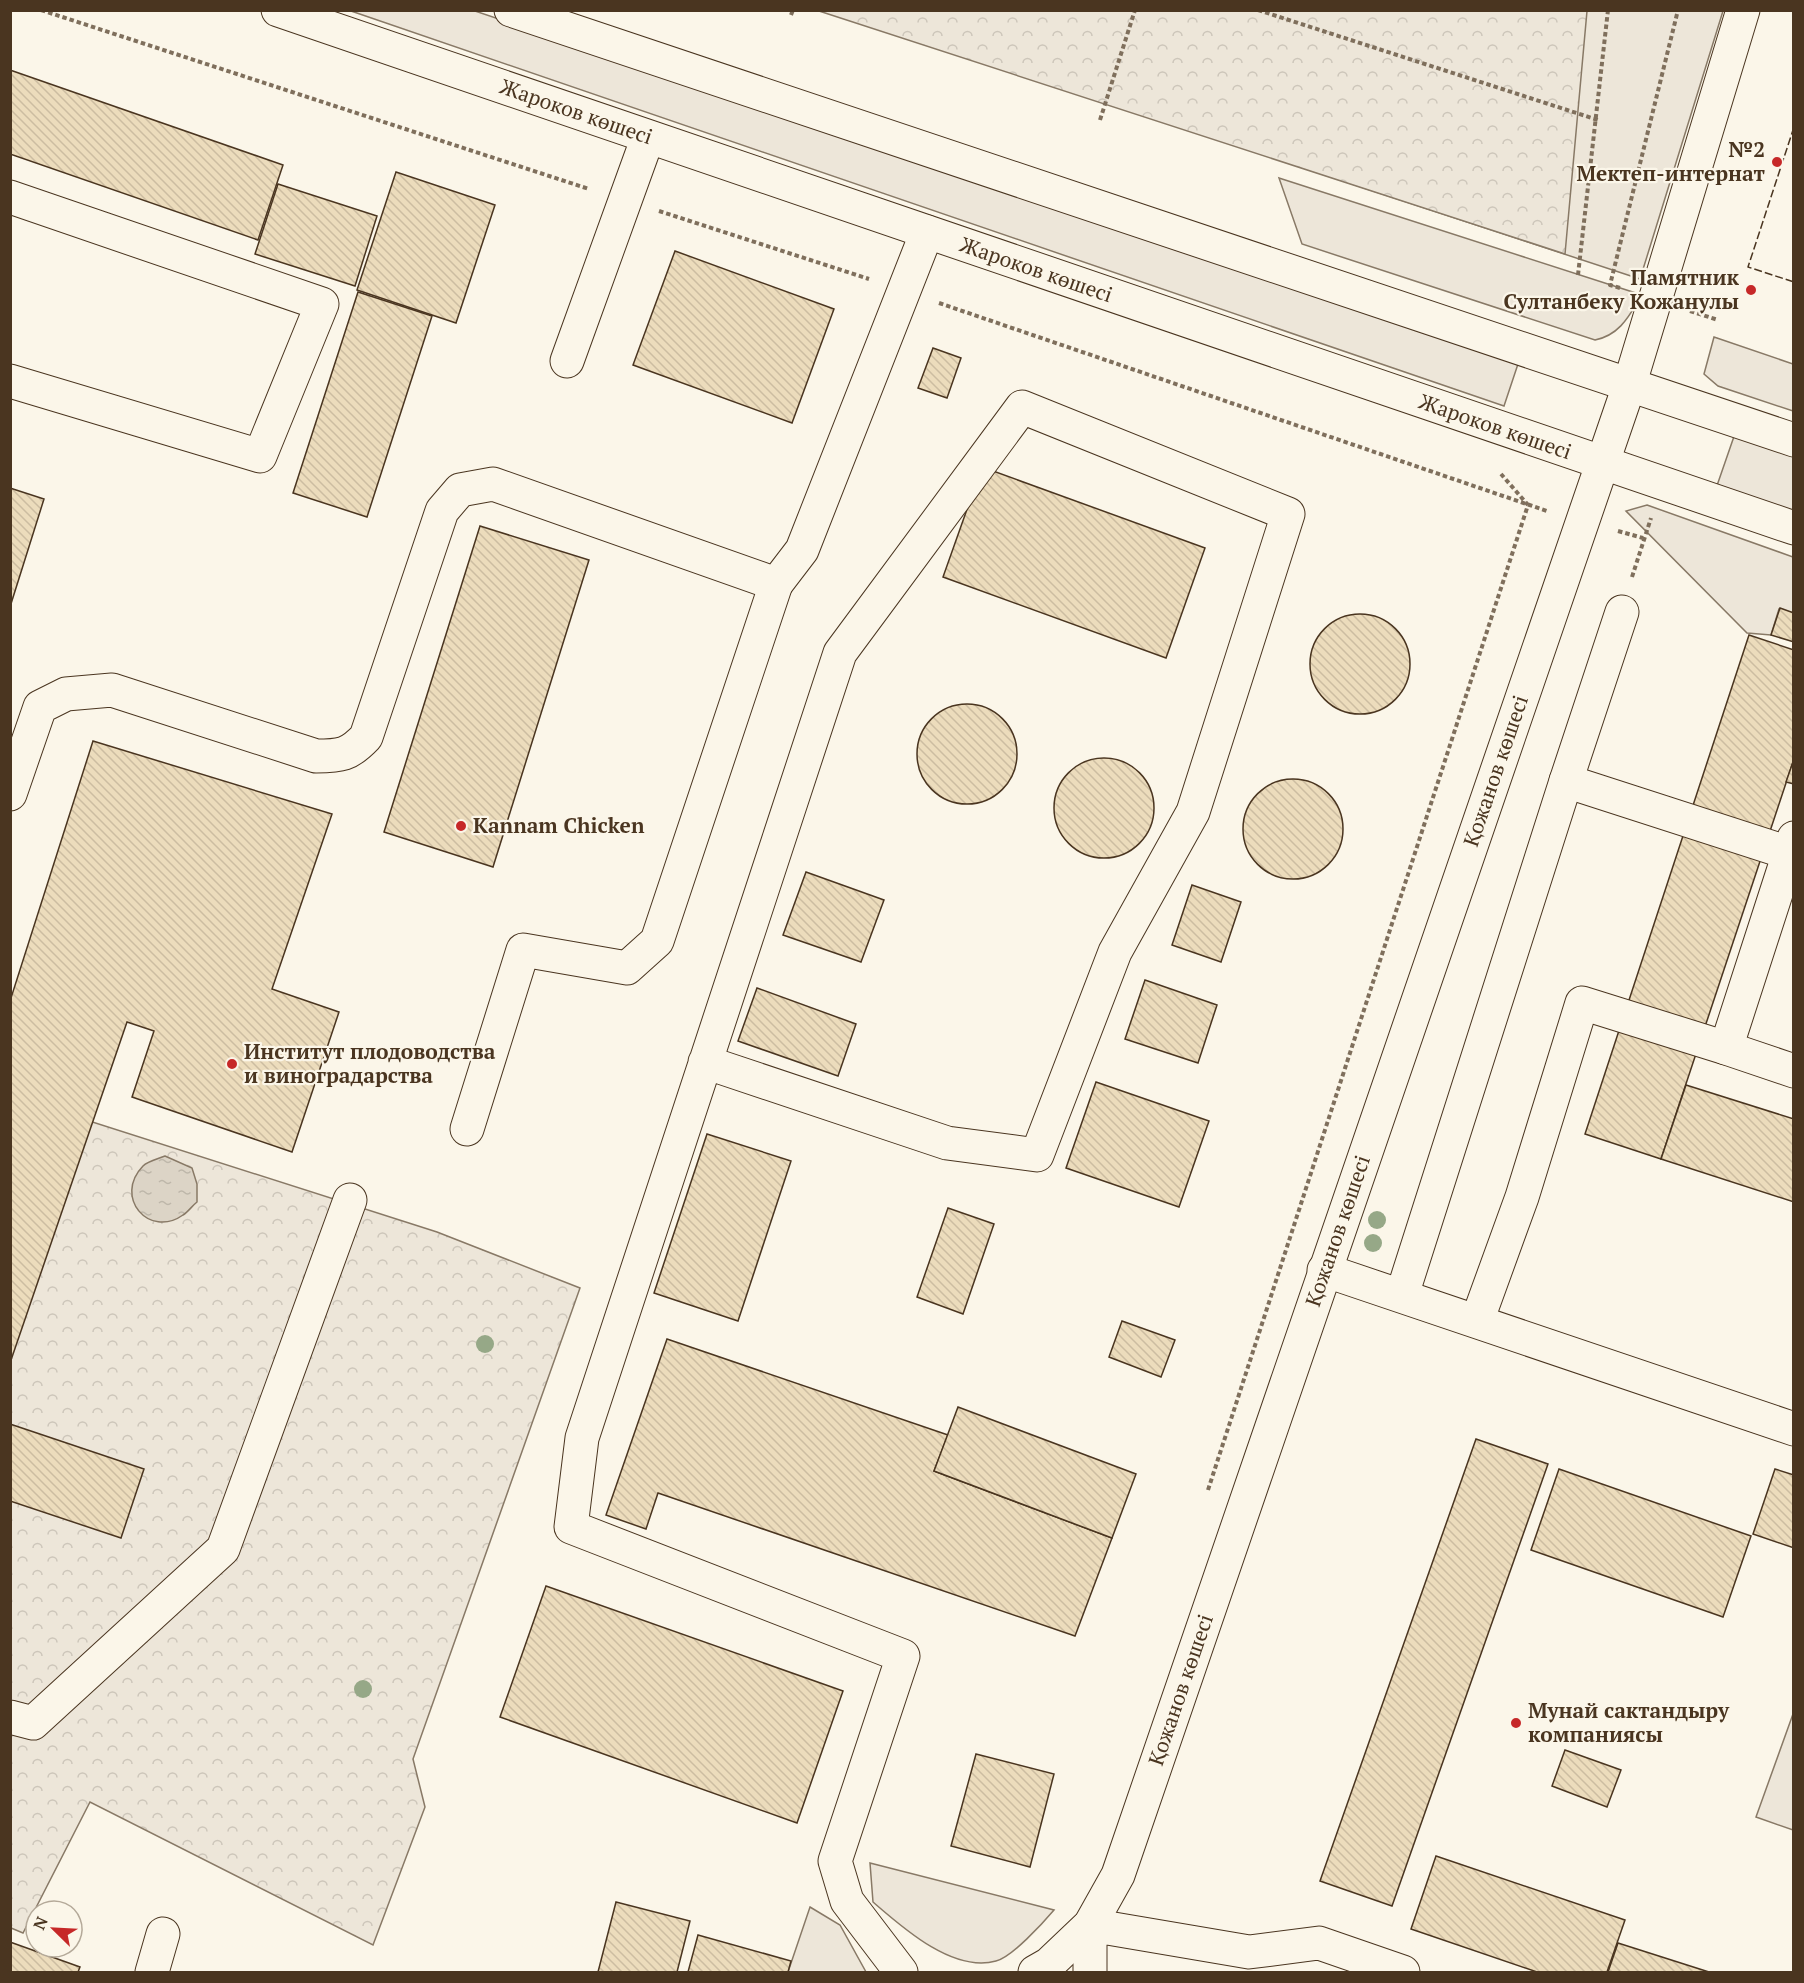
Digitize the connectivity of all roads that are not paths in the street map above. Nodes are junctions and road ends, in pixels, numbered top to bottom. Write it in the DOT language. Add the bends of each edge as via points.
graph roads {
  1 [pos="278,10"];
  2 [pos="511,10"];
  3 [pos="1743,10"];
  4 [pos="648,137"];
  5 [pos="10,197"];
  6 [pos="927,232"];
  7 [pos="567,361"];
  8 [pos="10,381"];
  9 [pos="1629,386"];
  10 [pos="1794,440"];
  11 [pos="1601,464"];
  12 [pos="1794,528"];
  13 [pos="776,584"];
  14 [pos="1622,612"];
  15 [pos="1566,781"];
  16 [pos="10,794"];
  17 [pos="1791,845"];
  18 [pos="1780,928"];
  19 [pos="1726,1048"];
  20 [pos="705,1062"];
  21 [pos="1794,1071"];
  22 [pos="467,1129"];
  23 [pos="350,1200"];
  24 [pos="1324,1270"];
  25 [pos="1402,1295"];
  26 [pos="1478,1321"];
  27 [pos="1794,1429"];
  28 [pos="10,1717"];
  29 [pos="1090,1925"];
  30 [pos="163,1934"];
  31 [pos="1246,1962"];
  32 [pos="152,1972"];
  33 [pos="901,1972"];
  34 [pos="1035,1972"];
  35 [pos="1090,1972"];
  36 [pos="1403,1972"];
  1 -- 4 [label="main road, Жароков көшесі"];
  2 -- 9 [label="main road"];
  3 -- 9 [label="main road"];
  4 -- 6 [label="main road, Жароков көшесі"];
  4 -- 7 [label="main road"];
  5 -- 8 [label="main road" via="322,304 260,456"];
  6 -- 11 [label="main road, Жароков көшесі"];
  6 -- 13 [label="main road" via="802,550"];
  9 -- 10 [label="main road"];
  9 -- 11 [label="main road, Қожанов көшесі"];
  11 -- 12 [label="main road, Жароков көшесі"];
  11 -- 24 [label="main road, Қожанов көшесі"];
  13 -- 16 [label="main road" via="493,484 460,490 442,511 366,737 352,752 316,756 112,690 66,693 40,707"];
  13 -- 22 [label="main road" via="657,941 627,968 523,950"];
  14 -- 15 [label="main road"];
  15 -- 17 [label="main road"];
  15 -- 25 [label="main road"];
  17 -- 18 [label="main road"];
  18 -- 19 [label="main road"];
  19 -- 21 [label="main road"];
  19 -- 26 [label="main road" via="1582,1003 1522,1197"];
  20 -- 20 [label="main road" via="840,654 1022,407 1288,514 1193,812 1115,952 1037,1155 947,1143"];
  20 -- 33 [label="main road" via="582,1438 571,1527 903,1656 835,1861 847,1901"];
  23 -- 28 [label="main road" via="223,1550 33,1723"];
  24 -- 25 [label="main road"];
  24 -- 29 [label="main road, Қожанов көшесі" via="1118,1875"];
  25 -- 26 [label="main road"];
  26 -- 27 [label="main road"];
  29 -- 31 [label="main road"];
  29 -- 34 [label="main road, Қожанов көшесі" via="1049,1964"];
  29 -- 35 [label="main road"];
  30 -- 32 [label="main road"];
  31 -- 36 [label="main road" via="1318,1943"];
}
